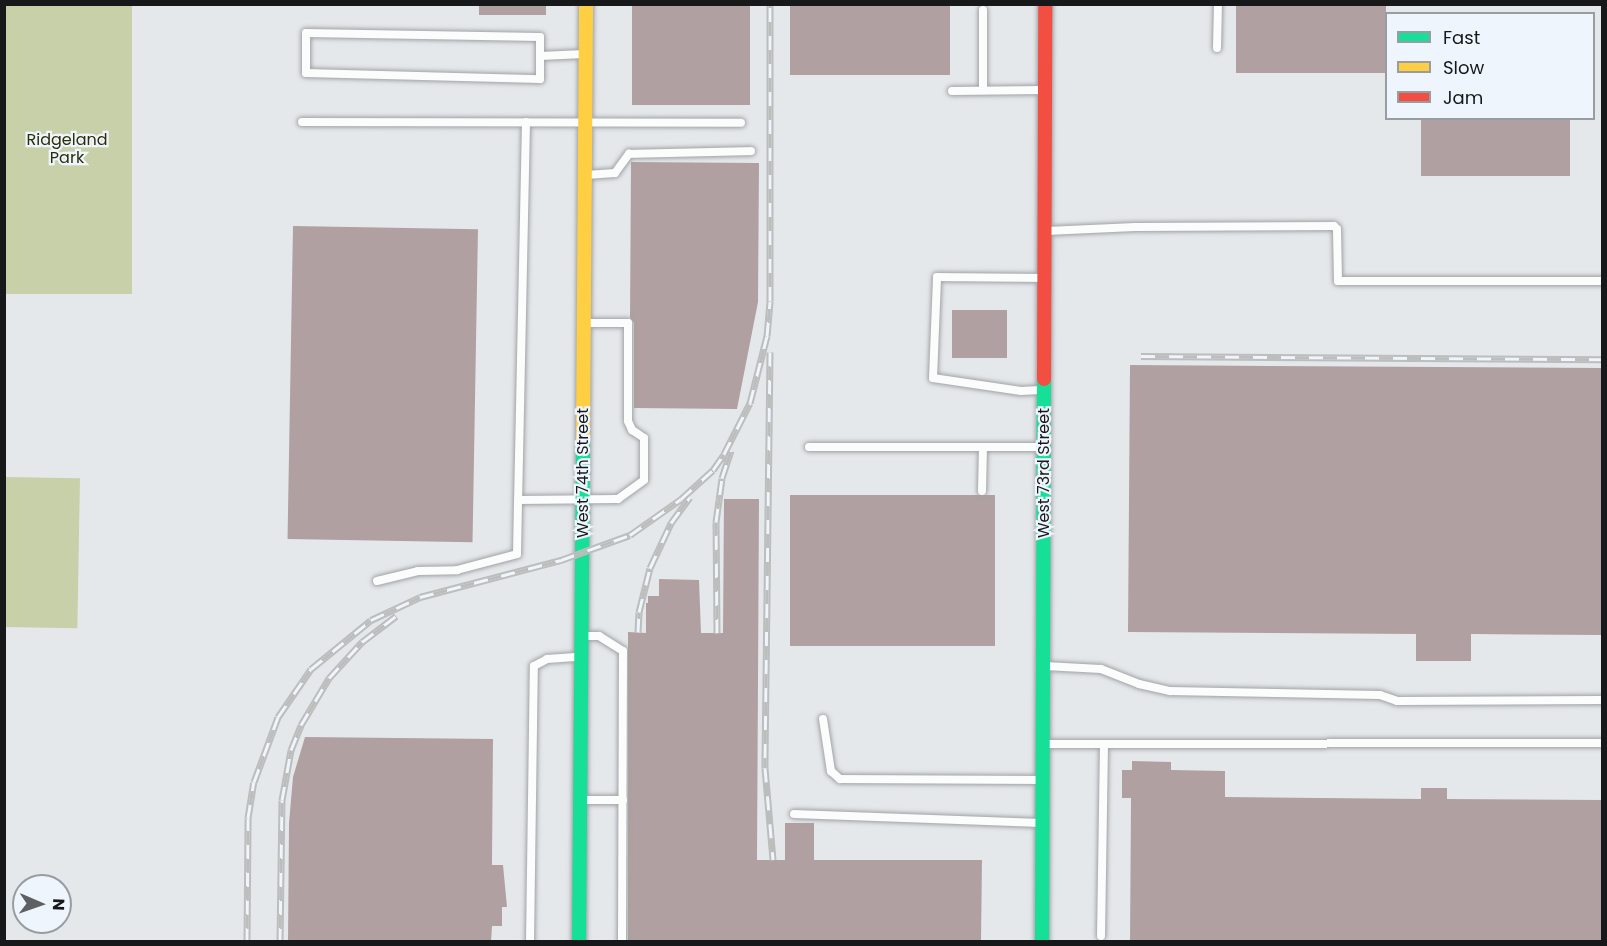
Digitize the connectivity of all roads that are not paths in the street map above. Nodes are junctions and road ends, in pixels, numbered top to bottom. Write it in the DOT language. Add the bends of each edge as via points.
graph roads {
  1 [pos="586,4"];
  2 [pos="1045,4"];
  3 [pos="1218,4"];
  4 [pos="983,10"];
  5 [pos="1217,48"];
  6 [pos="585,54"];
  7 [pos="540,56"];
  8 [pos="983,90"];
  9 [pos="1044,90"];
  10 [pos="952,91"];
  11 [pos="302,122"];
  12 [pos="526,122"];
  13 [pos="585,123"];
  14 [pos="741,123"];
  15 [pos="751,151"];
  16 [pos="585,175"];
  17 [pos="1044,231"];
  18 [pos="1044,278"];
  19 [pos="1602,281"];
  20 [pos="584,323"];
  21 [pos="1044,390"];
  22 [pos="809,447"];
  23 [pos="983,447"];
  24 [pos="1044,447"];
  25 [pos="982,491"];
  26 [pos="583,499"];
  27 [pos="518,500"];
  28 [pos="377,581"];
  29 [pos="581,636"];
  30 [pos="581,657"];
  31 [pos="1043,666"];
  32 [pos="1602,700"];
  33 [pos="823,719"];
  34 [pos="1602,743"];
  35 [pos="1043,744"];
  36 [pos="1104,744"];
  37 [pos="1043,780"];
  38 [pos="580,800"];
  39 [pos="623,800"];
  40 [pos="794,814"];
  41 [pos="1042,824"];
  42 [pos="1101,936"];
  43 [pos="530,942"];
  44 [pos="579,942"];
  45 [pos="622,942"];
  46 [pos="1042,942"];
  1 -- 6 [label="street, West 74th Street"];
  2 -- 9 [label="street, West 73rd Street"];
  3 -- 5 [label="lane"];
  4 -- 8 [label="lane"];
  6 -- 7 [label="lane"];
  6 -- 13 [label="street, West 74th Street"];
  7 -- 7 [label="lane" via="540,79 306,73 306,33 540,37"];
  8 -- 9 [label="lane"];
  8 -- 10 [label="lane"];
  9 -- 17 [label="street, West 73rd Street"];
  11 -- 12 [label="lane"];
  12 -- 13 [label="lane"];
  12 -- 27 [label="lane"];
  13 -- 14 [label="lane"];
  13 -- 16 [label="street, West 74th Street"];
  15 -- 16 [label="lane" via="629,154 615,173"];
  16 -- 20 [label="street, West 74th Street"];
  17 -- 18 [label="street, West 73rd Street"];
  17 -- 19 [label="lane" via="1135,226 1334,226 1338,281"];
  18 -- 21 [label="street, West 73rd Street"];
  18 -- 21 [label="lane" via="936,277 933,378 1021,392"];
  20 -- 26 [label="street, West 74th Street"];
  20 -- 26 [label="lane" via="628,323 628,421 632,430 644,438 644,480 618,499"];
  21 -- 24 [label="street, West 73rd Street"];
  22 -- 23 [label="lane"];
  23 -- 24 [label="lane"];
  23 -- 25 [label="lane"];
  24 -- 31 [label="street, West 73rd Street"];
  26 -- 27 [label="lane"];
  26 -- 29 [label="street, West 74th Street"];
  27 -- 28 [label="lane" via="517,554 458,570 418,572"];
  29 -- 30 [label="street, West 74th Street"];
  29 -- 39 [label="lane" via="599,636 623,651"];
  30 -- 38 [label="street, West 74th Street"];
  30 -- 43 [label="lane" via="547,659 534,666"];
  31 -- 32 [label="lane" via="1101,669 1170,691 1380,695 1397,701"];
  31 -- 35 [label="street, West 73rd Street"];
  33 -- 37 [label="lane" via="831,771 840,779"];
  34 -- 36 [label="lane"];
  35 -- 36 [label="lane"];
  35 -- 37 [label="street, West 73rd Street"];
  36 -- 42 [label="lane"];
  37 -- 41 [label="street, West 73rd Street"];
  38 -- 39 [label="lane"];
  38 -- 44 [label="street, West 74th Street"];
  39 -- 45 [label="lane"];
  40 -- 41 [label="lane"];
  41 -- 46 [label="street, West 73rd Street"];
}
